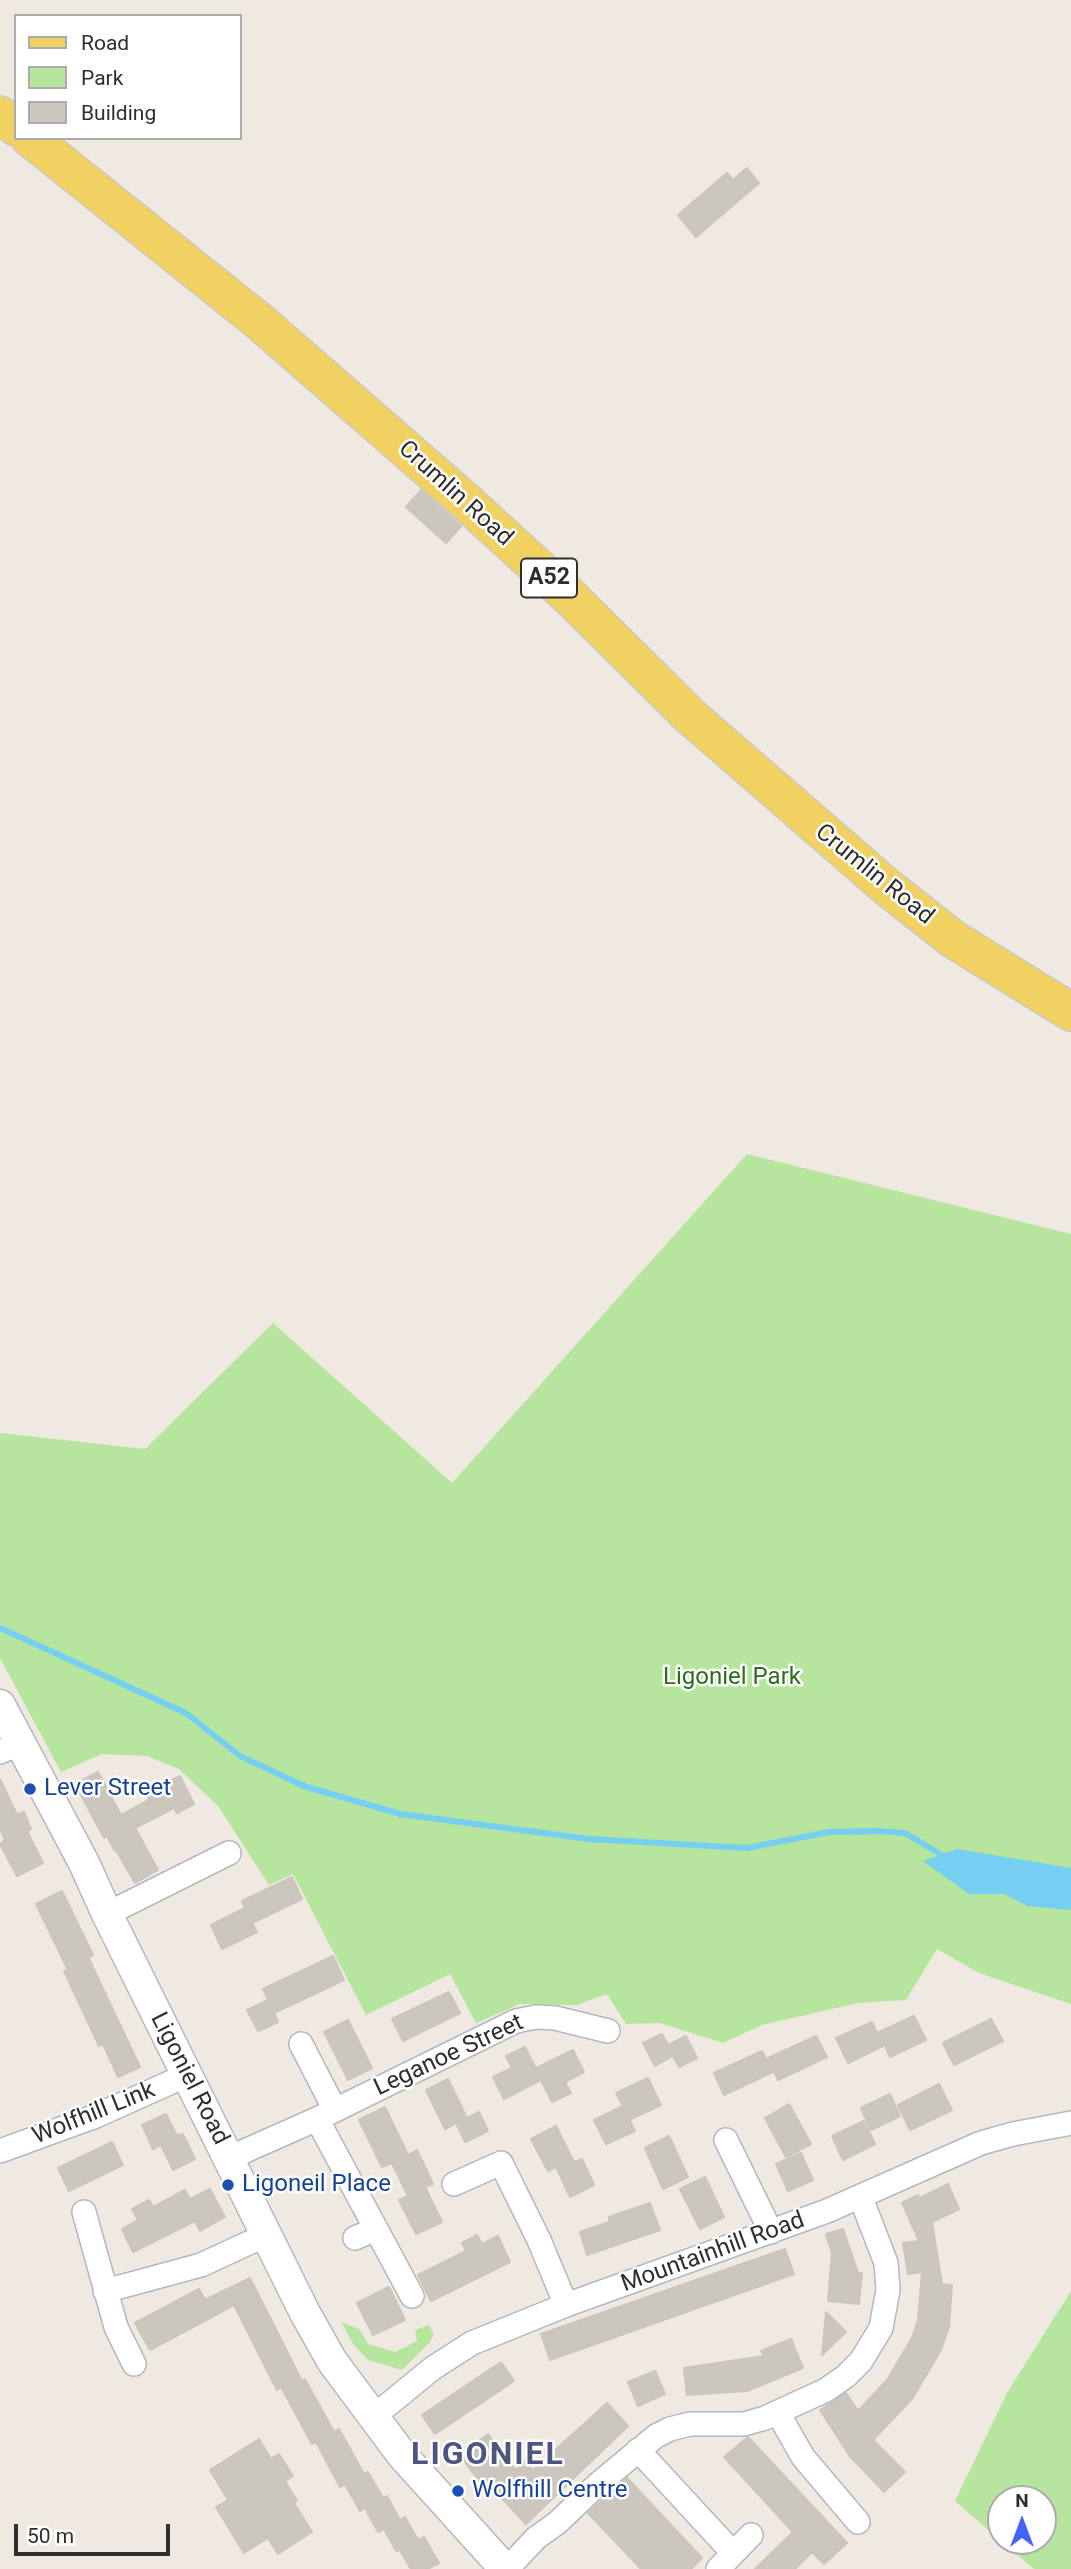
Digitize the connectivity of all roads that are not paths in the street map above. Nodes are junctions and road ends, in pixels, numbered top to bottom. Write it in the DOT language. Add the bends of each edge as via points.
graph roads {
  1 [pos="32,140"];
  2 [pos="1071,1012"];
  3 [pos="0,1705"];
  4 [pos="10,1747"];
  5 [pos="229,1853"];
  6 [pos="107,1914"];
  7 [pos="608,2031"];
  8 [pos="301,2044"];
  9 [pos="187,2075"];
  10 [pos="326,2115"];
  11 [pos="1070,2128"];
  12 [pos="726,2140"];
  13 [pos="0,2151"];
  14 [pos="229,2158"];
  15 [pos="454,2184"];
  16 [pos="861,2198"];
  17 [pos="84,2212"];
  18 [pos="771,2232"];
  19 [pos="266,2235"];
  20 [pos="105,2291"];
  21 [pos="412,2296"];
  22 [pos="566,2305"];
  23 [pos="134,2364"];
  24 [pos="778,2413"];
  25 [pos="373,2417"];
  26 [pos="638,2450"];
  27 [pos="858,2522"];
  28 [pos="751,2535"];
  29 [pos="725,2561"];
  30 [pos="506,2569"];
  1 -- 2 [label="main road, Crumlin Road / A52" via="260,322 463,499 690,716 887,887 953,939"];
  3 -- 4 [label="street, Ligoniel Road"];
  4 -- 6 [label="street, Ligoniel Road" via="84,1863"];
  5 -- 6 [label="street"];
  6 -- 9 [label="street, Ligoniel Road"];
  7 -- 10 [label="street, Leganoe Street" via="555,2018 516,2021"];
  8 -- 10 [label="street"];
  9 -- 13 [label="street, Wolfhill Link" via="96,2116"];
  9 -- 14 [label="street, Ligoniel Road"];
  10 -- 14 [label="street, Leganoe Street"];
  10 -- 21 [label="street" via="365,2233"];
  11 -- 16 [label="street, Mountainhill Road" via="1013,2134 981,2143"];
  12 -- 18 [label="street"];
  14 -- 19 [label="street, Ligoniel Road"];
  15 -- 22 [label="street" via="501,2162"];
  16 -- 18 [label="street, Mountainhill Road"];
  16 -- 24 [label="street" via="886,2263 888,2290 881,2328 846,2376"];
  17 -- 20 [label="street"];
  18 -- 22 [label="street, Mountainhill Road"];
  19 -- 20 [label="street" via="201,2265"];
  19 -- 25 [label="street, Ligoniel Road" via="332,2361"];
  20 -- 23 [label="street"];
  22 -- 25 [label="street, Mountainhill Road" via="450,2355"];
  24 -- 26 [label="street" via="744,2424 690,2424 670,2429"];
  24 -- 27 [label="street" via="803,2457"];
  25 -- 30 [label="street, Ligoniel Road"];
  26 -- 29 [label="street"];
  26 -- 30 [label="street"];
  28 -- 29 [label="street"];
}
